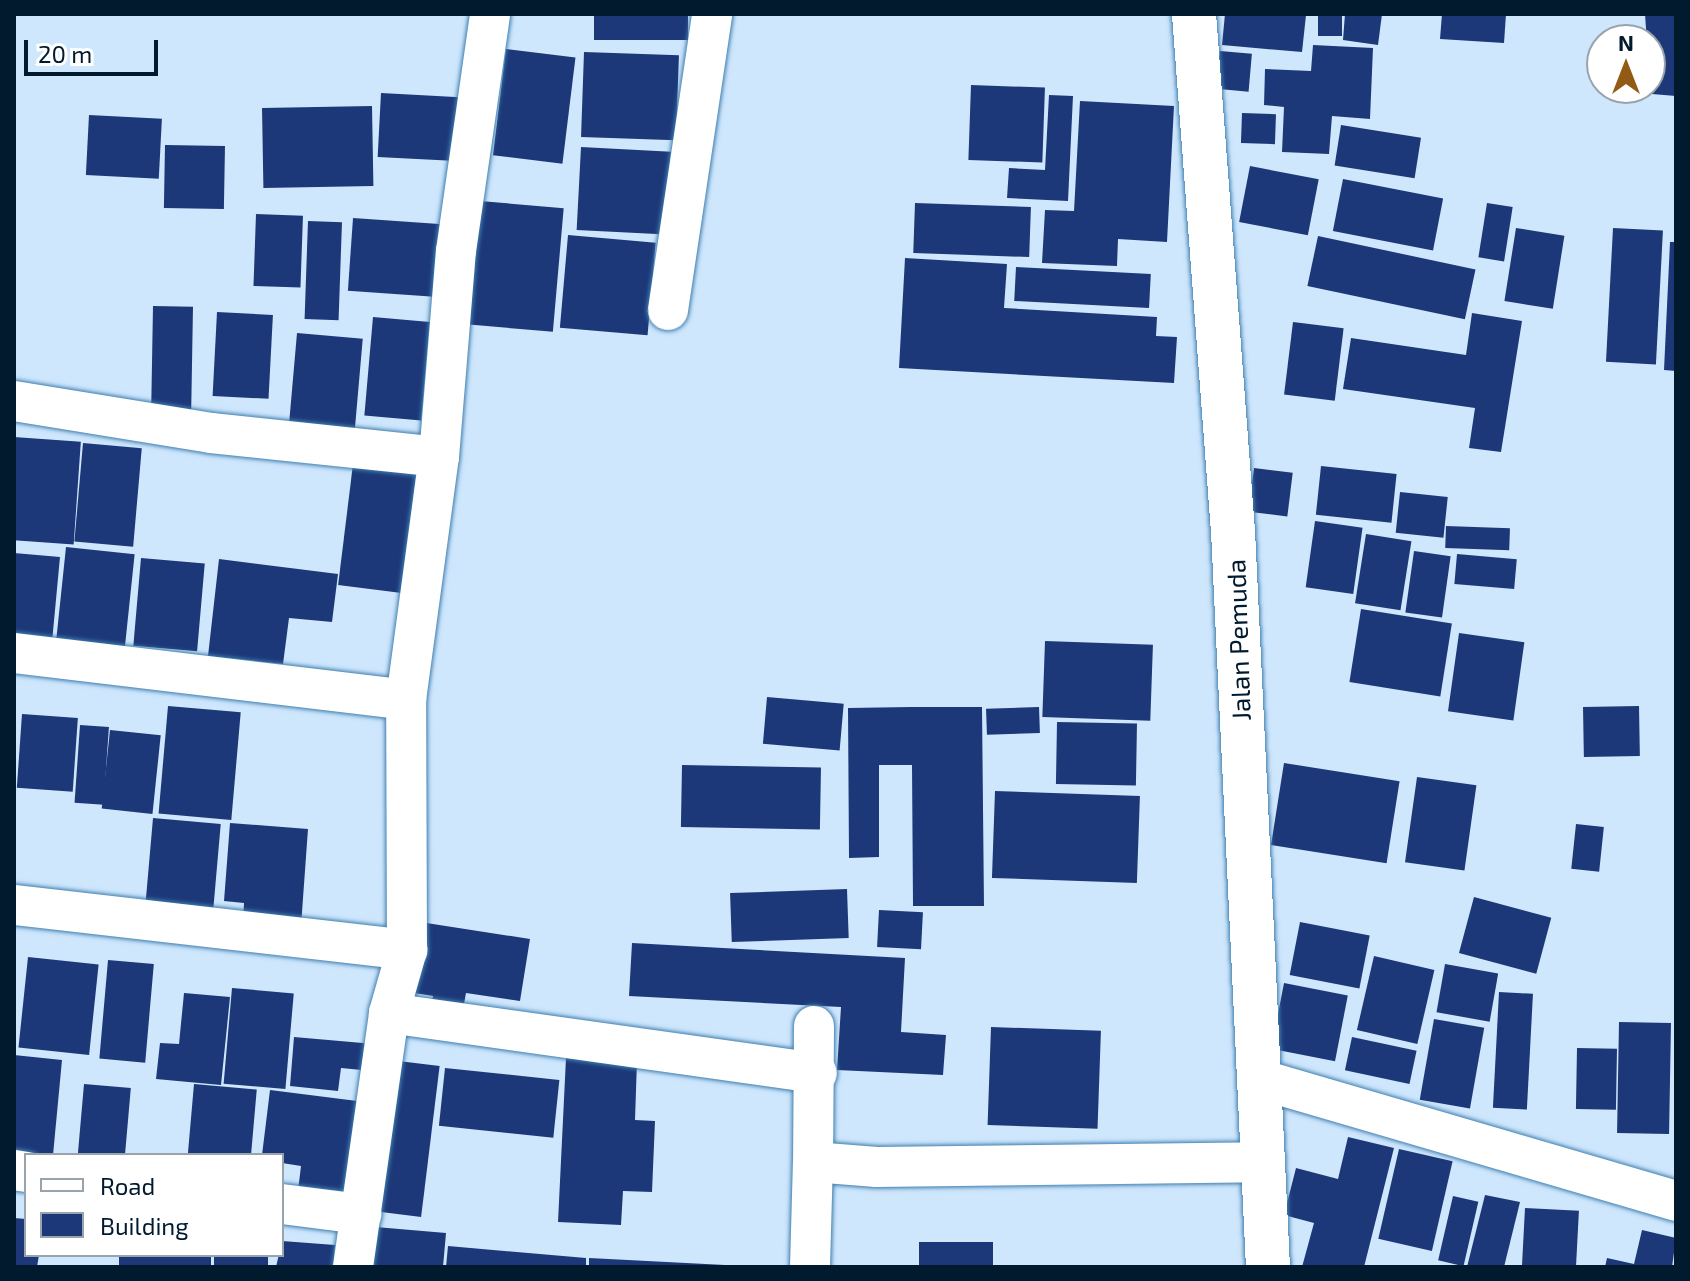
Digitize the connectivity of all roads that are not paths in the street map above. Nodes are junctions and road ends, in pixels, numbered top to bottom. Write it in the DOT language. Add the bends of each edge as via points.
graph roads {
  1 [pos="490,14"];
  2 [pos="712,14"];
  3 [pos="1194,14"];
  4 [pos="668,310"];
  5 [pos="14,401"];
  6 [pos="439,457"];
  7 [pos="14,653"];
  8 [pos="406,700"];
  9 [pos="14,905"];
  10 [pos="407,950"];
  11 [pos="389,1013"];
  12 [pos="814,1026"];
  13 [pos="817,1073"];
  14 [pos="1259,1079"];
  15 [pos="813,1162"];
  16 [pos="1260,1162"];
  17 [pos="1676,1201"];
  18 [pos="284,1204"];
  19 [pos="361,1214"];
  20 [pos="353,1267"];
  21 [pos="810,1267"];
  22 [pos="1268,1267"];
  1 -- 6 [label="street" via="456,251"];
  2 -- 4 [label="street"];
  3 -- 14 [label="street, Jalan Pemuda" via="1233,531"];
  5 -- 6 [label="street" via="211,433"];
  6 -- 8 [label="street"];
  7 -- 8 [label="street"];
  8 -- 10 [label="street"];
  9 -- 10 [label="street"];
  10 -- 11 [label="street"];
  11 -- 13 [label="street"];
  11 -- 19 [label="street"];
  12 -- 13 [label="street"];
  13 -- 15 [label="street"];
  14 -- 16 [label="street, Jalan Pemuda"];
  14 -- 17 [label="street"];
  15 -- 16 [label="street" via="877,1167"];
  15 -- 21 [label="street"];
  16 -- 22 [label="street, Jalan Pemuda"];
  18 -- 19 [label="street"];
  19 -- 20 [label="street"];
}
